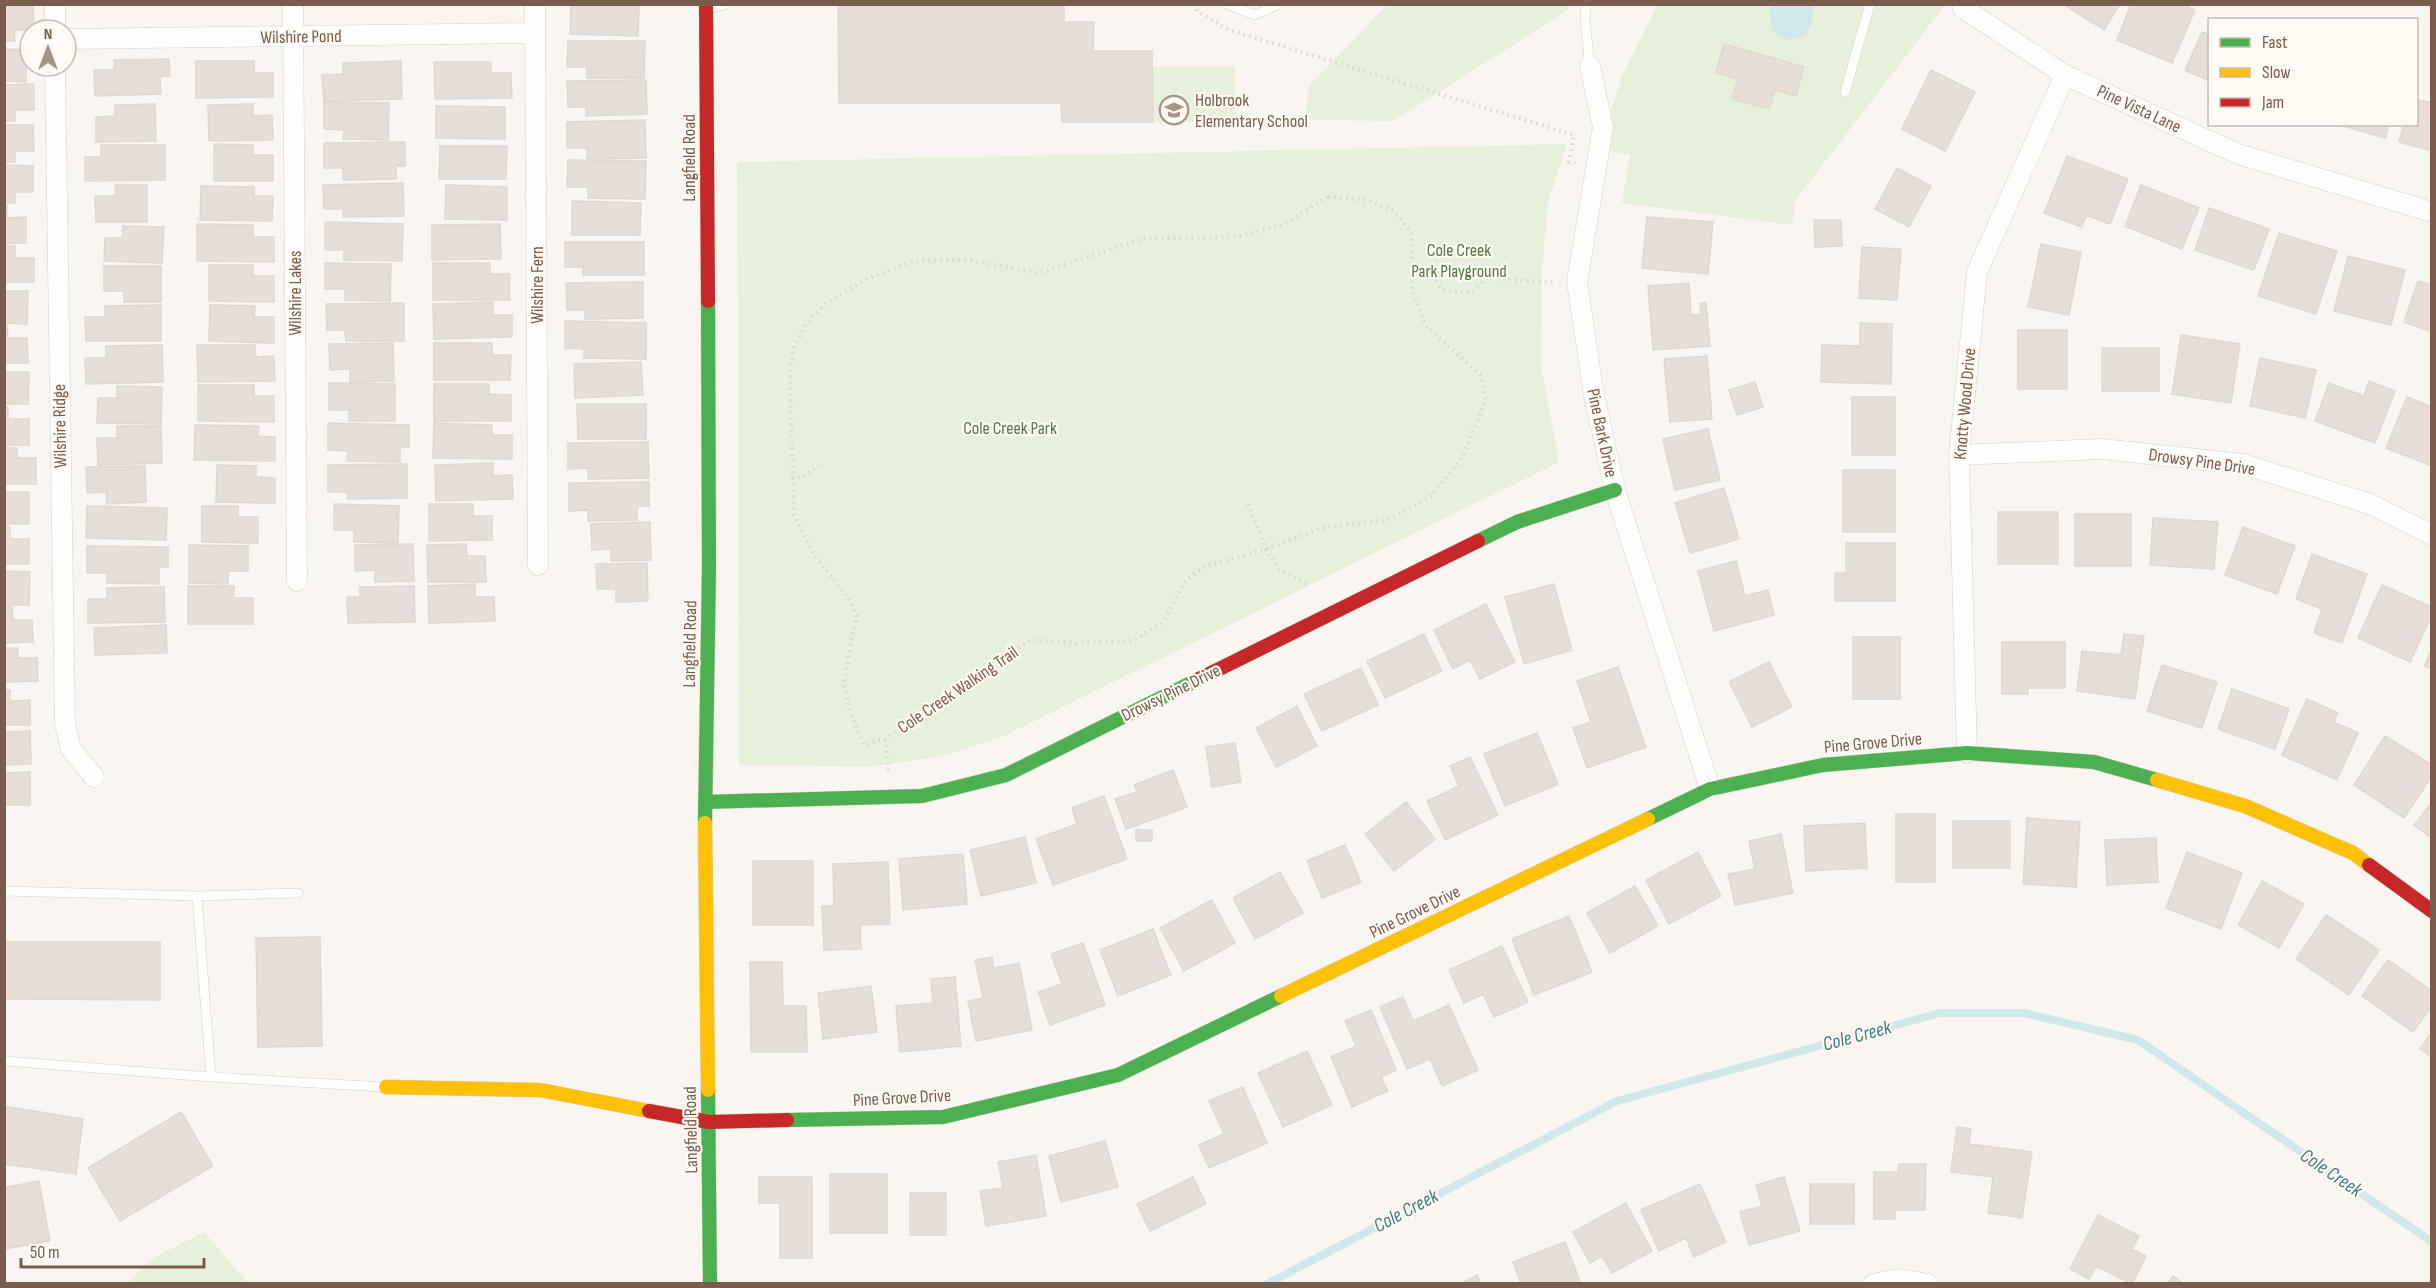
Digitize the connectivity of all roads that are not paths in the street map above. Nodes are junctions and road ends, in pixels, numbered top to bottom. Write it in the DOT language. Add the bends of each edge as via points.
graph roads {
  1 [pos="293,4"];
  2 [pos="535,4"];
  3 [pos="727,4"];
  4 [pos="1226,4"];
  5 [pos="1279,4"];
  6 [pos="1586,4"];
  7 [pos="1870,4"];
  8 [pos="1960,6"];
  9 [pos="706,7"];
  10 [pos="535,33"];
  11 [pos="293,37"];
  12 [pos="78,39"];
  13 [pos="1590,66"];
  14 [pos="2065,75"];
  15 [pos="55,78"];
  16 [pos="1845,92"];
  17 [pos="2432,212"];
  18 [pos="1959,455"];
  19 [pos="1615,490"];
  20 [pos="2432,535"];
  21 [pos="538,565"];
  22 [pos="297,581"];
  23 [pos="1966,753"];
  24 [pos="94,777"];
  25 [pos="1710,789"];
  26 [pos="705,802"];
  27 [pos="4,891"];
  28 [pos="298,894"];
  29 [pos="197,896"];
  30 [pos="2432,911"];
  31 [pos="4,1061"];
  32 [pos="211,1077"];
  33 [pos="386,1087"];
  34 [pos="709,1122"];
  35 [pos="710,1284"];
  36 [pos="1873,1284"];
  37 [pos="1928,1284"];
  1 -- 11 [label="street, Wilshire Lakes"];
  2 -- 10 [label="street, Wilshire Fern"];
  3 -- 9 [label="lane"];
  4 -- 5 [label="lane" via="1256,15"];
  6 -- 13 [label="lane"];
  7 -- 16 [label="lane"];
  8 -- 14 [label="street, Pine Vista Lane"];
  9 -- 26 [label="street, Langfield Road" via="710,566"];
  10 -- 11 [label="street, Wilshire Pond"];
  10 -- 21 [label="street, Wilshire Fern"];
  11 -- 12 [label="street, Wilshire Pond"];
  11 -- 22 [label="street, Wilshire Lakes"];
  13 -- 19 [label="street, Pine Bark Drive" via="1603,127 1577,282 1594,395"];
  14 -- 17 [label="street, Pine Vista Lane" via="2238,154"];
  14 -- 18 [label="street, Knotty Wood Drive" via="1977,272"];
  15 -- 24 [label="street, Wilshire Ridge" via="65,724 71,749"];
  18 -- 20 [label="street, Drowsy Pine Drive" via="2102,450 2243,464 2370,504"];
  18 -- 23 [label="street, Knotty Wood Drive"];
  19 -- 25 [label="street, Pine Bark Drive"];
  19 -- 26 [label="street, Drowsy Pine Drive" via="1517,522 1006,775 922,796"];
  23 -- 25 [label="street, Pine Grove Drive" via="1823,765"];
  23 -- 30 [label="street, Pine Grove Drive" via="2094,762 2245,806 2353,853"];
  25 -- 34 [label="street, Pine Grove Drive" via="1118,1076 943,1117"];
  26 -- 34 [label="street, Langfield Road"];
  27 -- 29 [label="lane"];
  28 -- 29 [label="lane"];
  29 -- 32 [label="lane"];
  31 -- 32 [label="lane"];
  32 -- 33 [label="lane"];
  33 -- 34 [label="street, Pine Grove Drive" via="540,1090"];
  34 -- 35 [label="street, Langfield Road"];
  36 -- 37 [label="street" via="1899,1279"];
}
